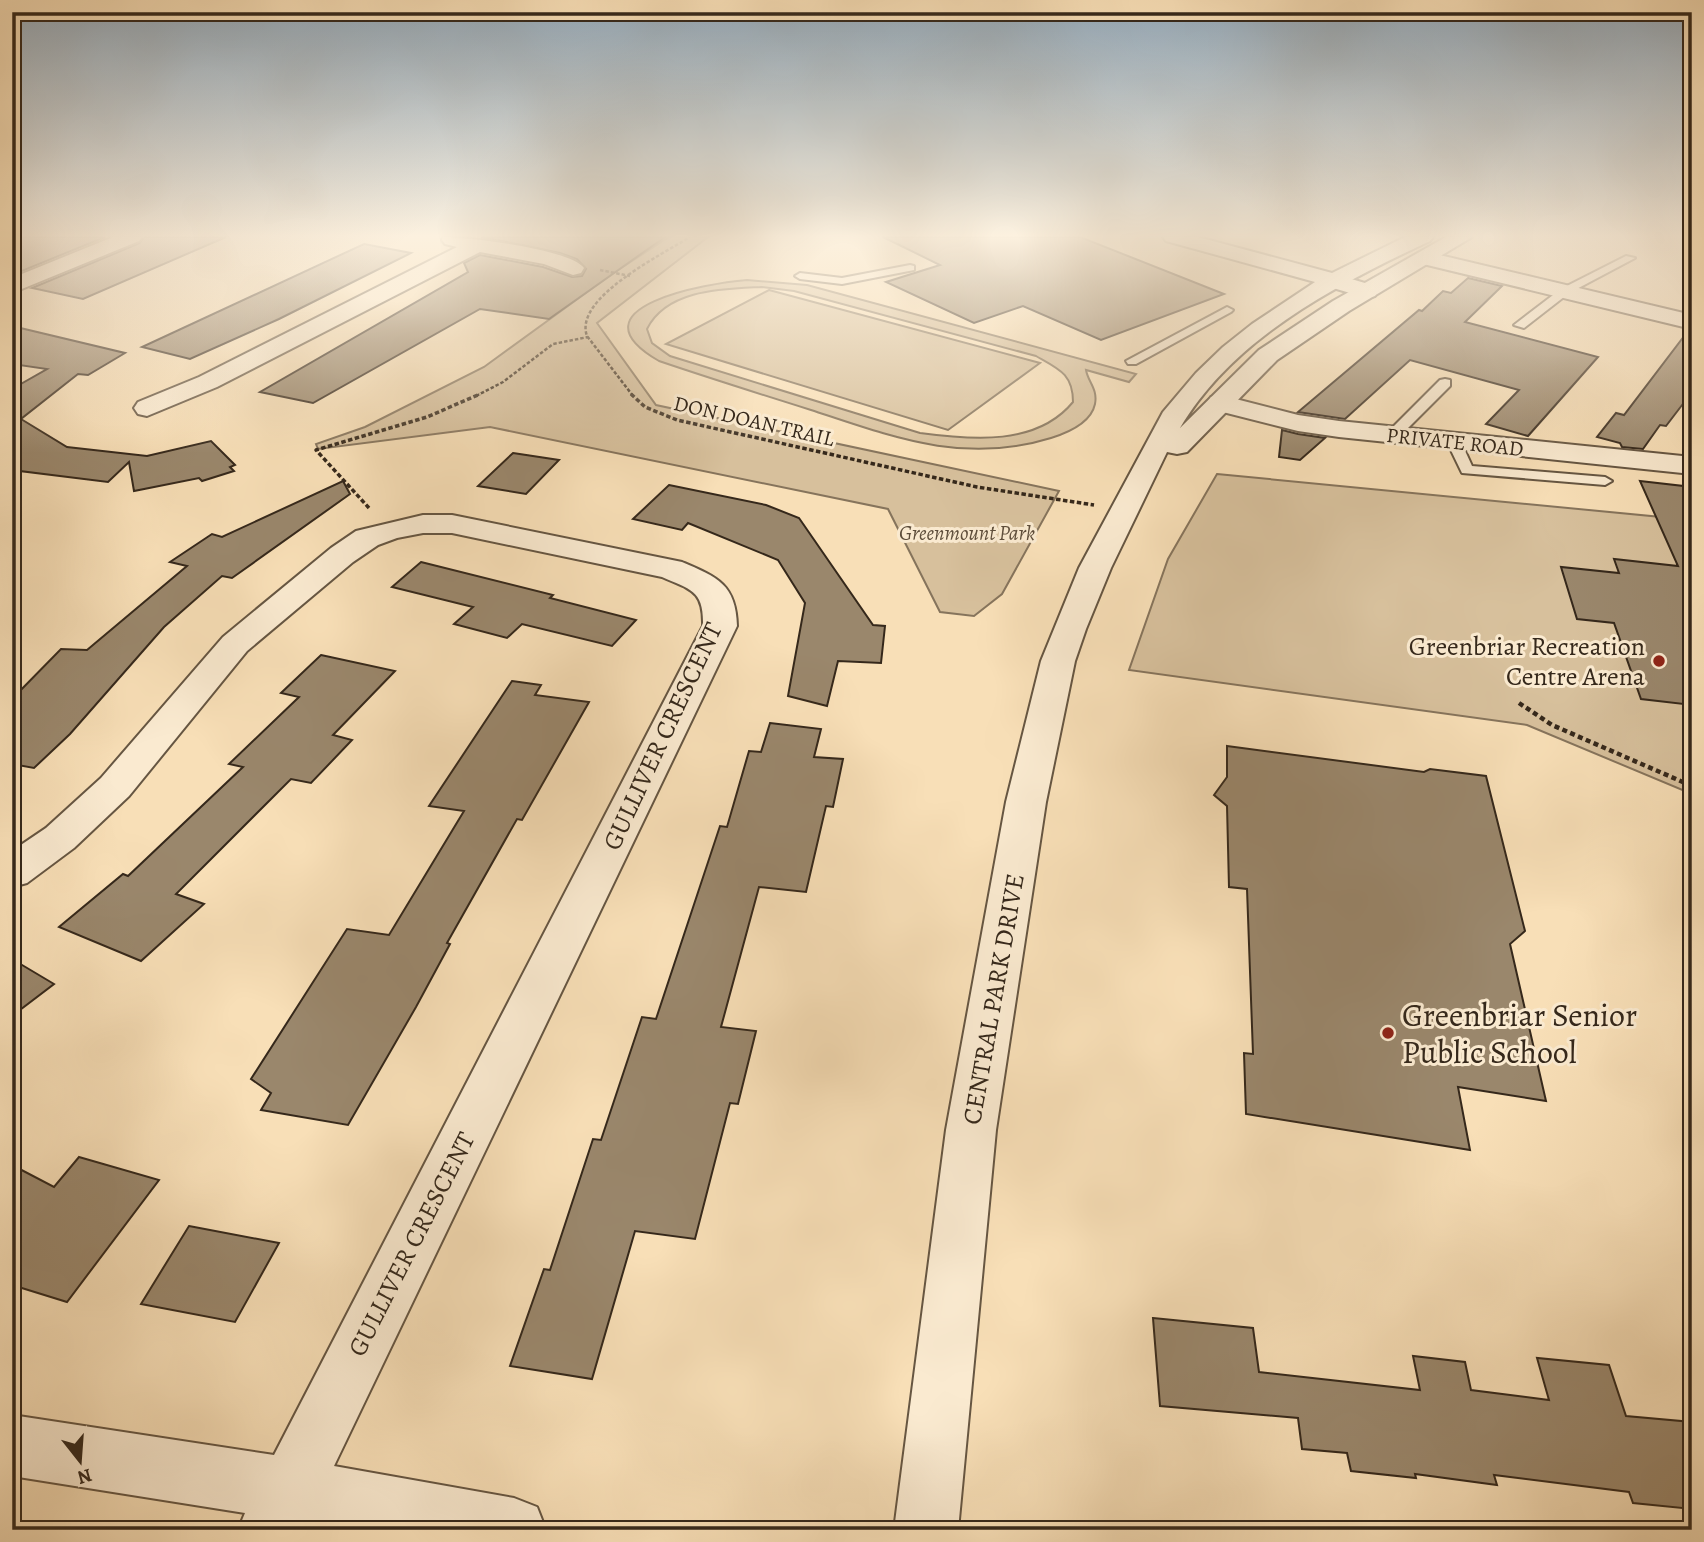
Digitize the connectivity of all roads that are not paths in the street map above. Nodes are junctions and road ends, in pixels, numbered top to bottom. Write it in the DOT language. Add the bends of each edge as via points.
graph roads {
  1 [pos="351,309"];
  2 [pos="1288,309"];
  3 [pos="1338,309"];
  4 [pos="1541,309"];
  5 [pos="1639,309"];
  6 [pos="1227,310"];
  7 [pos="1692,322"];
  8 [pos="1520,325"];
  9 [pos="1132,361"];
  10 [pos="1445,383"];
  11 [pos="1220,402"];
  12 [pos="147,408"];
  13 [pos="1394,435"];
  14 [pos="1454,442"];
  15 [pos="1692,466"];
  16 [pos="1605,481"];
  17 [pos="1117,496"];
  18 [pos="12,872"];
  19 [pos="12,1445"];
  20 [pos="279,1509"];
  21 [pos="514,1530"];
  22 [pos="926,1530"];
  1 -- 12 [label="street"];
  2 -- 17 [label="street, CENTRAL PARK DRIVE" via="1203,380"];
  3 -- 11 [label="street, CENTRAL PARK DRIVE" via="1268,355"];
  4 -- 8 [label="lane"];
  5 -- 7 [label="street"];
  6 -- 9 [label="lane"];
  10 -- 13 [label="lane"];
  11 -- 13 [label="street, PRIVATE ROAD" via="1298,423"];
  11 -- 17 [label="street, CENTRAL PARK DRIVE"];
  13 -- 14 [label="street, PRIVATE ROAD"];
  14 -- 15 [label="street, PRIVATE ROAD"];
  14 -- 16 [label="lane" via="1467,470"];
  17 -- 22 [label="street, CENTRAL PARK DRIVE" via="1058,661 1026,802 971,1130"];
  18 -- 20 [label="street, GULLIVER CRESCENT" via="60,838 115,787 235,644 367,538 423,524 452,524 671,569 705,584 720,604 720,626"];
  19 -- 20 [label="street"];
  20 -- 21 [label="street"];
}
